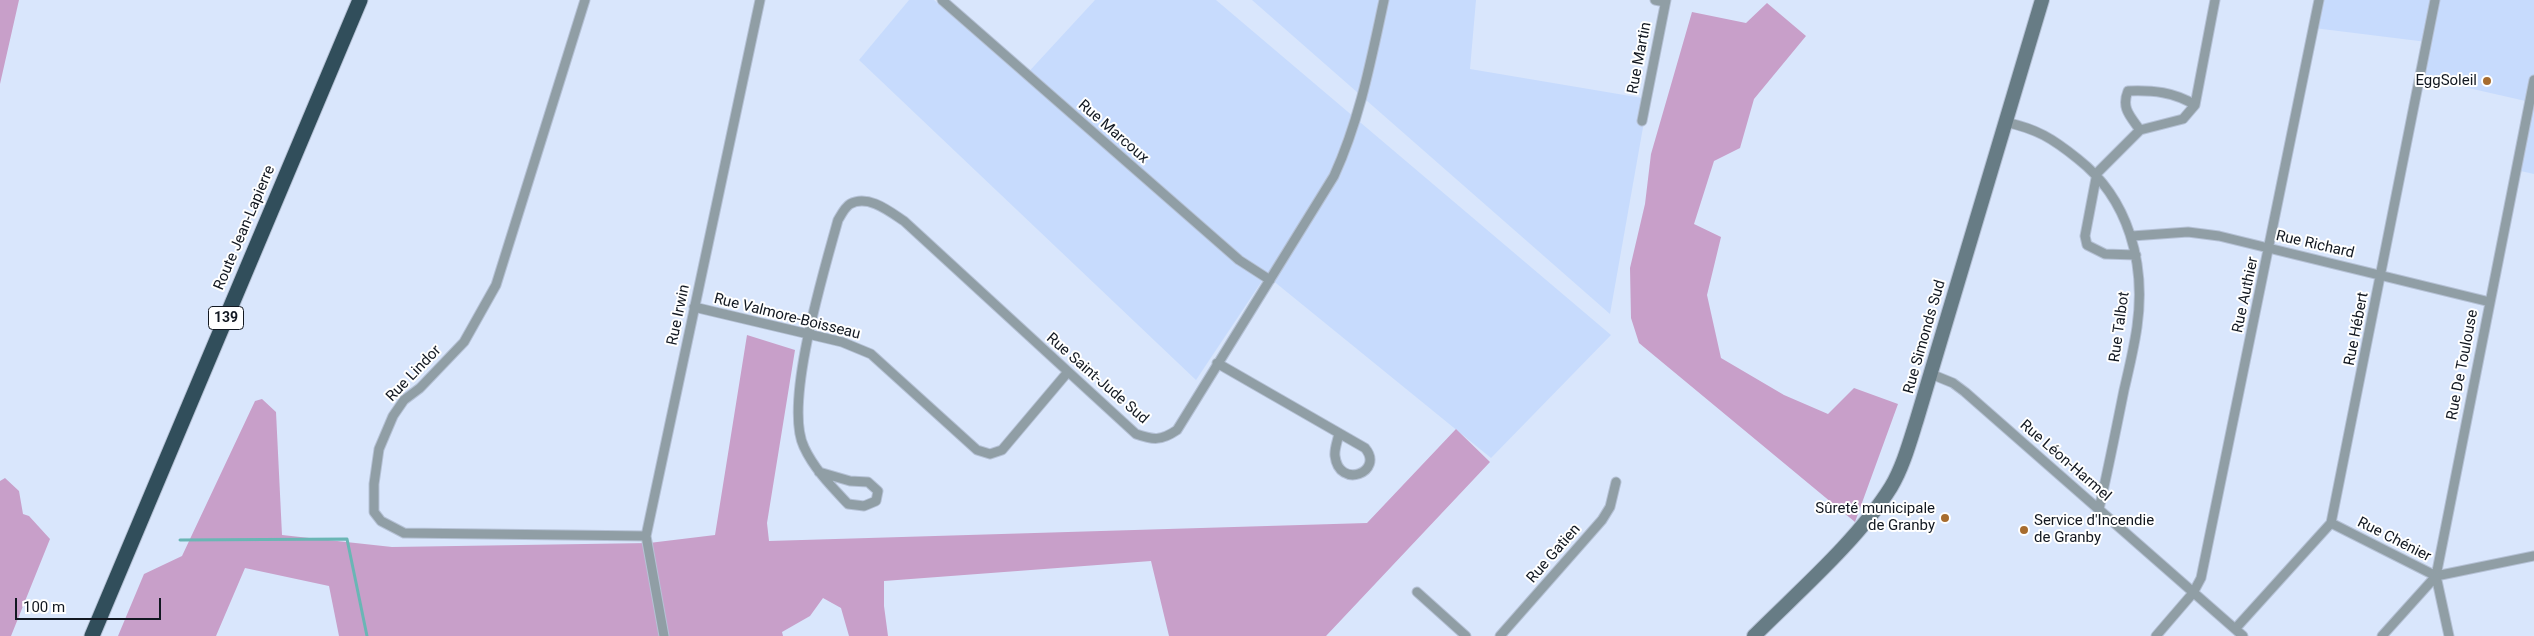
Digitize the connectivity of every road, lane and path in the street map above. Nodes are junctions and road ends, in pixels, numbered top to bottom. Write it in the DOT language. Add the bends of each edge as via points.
graph roads {
  1 [pos="360,0"];
  2 [pos="585,0"];
  3 [pos="760,0"];
  4 [pos="942,0"];
  5 [pos="1384,0"];
  6 [pos="1655,0"];
  7 [pos="2042,0"];
  8 [pos="2215,0"];
  9 [pos="2319,0"];
  10 [pos="2435,0"];
  11 [pos="1666,1"];
  12 [pos="2534,80"];
  13 [pos="2195,105"];
  14 [pos="1642,121"];
  15 [pos="2004,122"];
  16 [pos="2140,130"];
  17 [pos="2097,173"];
  18 [pos="2132,236"];
  19 [pos="2270,248"];
  20 [pos="2136,255"];
  21 [pos="2382,274"];
  22 [pos="1270,280"];
  23 [pos="2490,302"];
  24 [pos="694,307"];
  25 [pos="808,335"];
  26 [pos="1218,363"];
  27 [pos="1067,372"];
  28 [pos="1931,374"];
  29 [pos="1339,433"];
  30 [pos="819,472"];
  31 [pos="1616,482"];
  32 [pos="2099,509"];
  33 [pos="2332,523"];
  34 [pos="646,536"];
  35 [pos="2534,556"];
  36 [pos="2436,576"];
  37 [pos="1417,592"];
  38 [pos="2193,593"];
  39 [pos="2235,629"];
  40 [pos="92,636"];
  41 [pos="664,636"];
  42 [pos="1466,636"];
  43 [pos="1500,636"];
  44 [pos="1754,636"];
  45 [pos="2156,636"];
  46 [pos="2242,636"];
  47 [pos="2382,636"];
  48 [pos="2449,636"];
  1 -- 40 [label="highway, Route Jean-Lapierre / 139"];
  2 -- 34 [label="street, Rue Lindor" via="496,284 464,342 404,400 393,416 379,449 374,512 381,521 404,533"];
  3 -- 24 [label="street, Rue Irwin"];
  4 -- 22 [label="street, Rue Marcoux" via="1239,260"];
  5 -- 22 [label="street, Rue Saint-Jude Sud" via="1348,146 1334,176"];
  6 -- 11 [label="street"];
  7 -- 15 [label="street, Rue Simonds Sud"];
  8 -- 13 [label="street"];
  9 -- 19 [label="street, Rue Authier"];
  10 -- 21 [label="street, Rue Hébert"];
  11 -- 14 [label="street, Rue Martin"];
  12 -- 23 [label="street, Rue De Toulouse"];
  13 -- 16 [label="street" via="2183,119"];
  13 -- 16 [label="street" via="2180,95 2128,91 2124,101 2126,110"];
  15 -- 17 [label="street, Rue Talbot" via="2033,128"];
  15 -- 28 [label="street, Rue Simonds Sud"];
  16 -- 17 [label="street"];
  17 -- 18 [label="street, Rue Talbot" via="2119,207"];
  17 -- 20 [label="street" via="2087,245 2105,254"];
  18 -- 19 [label="street, Rue Richard" via="2188,232"];
  18 -- 20 [label="street, Rue Talbot"];
  19 -- 21 [label="street, Rue Richard"];
  19 -- 38 [label="street, Rue Authier" via="2201,578"];
  20 -- 32 [label="street, Rue Talbot" via="2140,288 2138,326"];
  21 -- 23 [label="street, Rue Richard"];
  21 -- 33 [label="street, Rue Hébert"];
  22 -- 26 [label="street, Rue Saint-Jude Sud"];
  23 -- 36 [label="street, Rue De Toulouse"];
  24 -- 25 [label="street, Rue Valmore-Boisseau"];
  24 -- 34 [label="street, Rue Irwin"];
  25 -- 27 [label="street, Rue Valmore-Boisseau" via="842,342 871,354 978,450 990,454 1002,450"];
  25 -- 27 [label="street, Rue Saint-Jude Sud" via="838,220 849,204 865,200 904,221"];
  25 -- 30 [label="street, Rue Saint-Jude Sud" via="798,406 803,446"];
  26 -- 27 [label="street, Rue Saint-Jude Sud" via="1176,430 1164,439 1151,440 1136,434"];
  26 -- 29 [label="street"];
  28 -- 32 [label="street, Rue Léon-Harmel" via="1965,392"];
  28 -- 44 [label="street, Rue Simonds Sud" via="1892,485 1843,545"];
  29 -- 29 [label="street" via="1368,452 1369,467 1366,470 1354,475 1343,472 1335,456"];
  30 -- 30 [label="street, Rue Saint-Jude Sud" via="850,481 868,482 878,491 876,502 864,506 848,504"];
  31 -- 43 [label="street, Rue Gatien" via="1610,507 1602,520"];
  32 -- 38 [label="street, Rue Léon-Harmel"];
  33 -- 36 [label="street, Rue Chénier"];
  33 -- 39 [label="street"];
  34 -- 41 [label="street, Rue Irwin"];
  35 -- 36 [label="street, Rue Chénier"];
  36 -- 47 [label="street"];
  36 -- 48 [label="street"];
  37 -- 42 [label="street"];
  38 -- 39 [label="street, Rue Léon-Harmel"];
  38 -- 45 [label="street"];
  39 -- 46 [label="street, Rue Léon-Harmel"];
}
